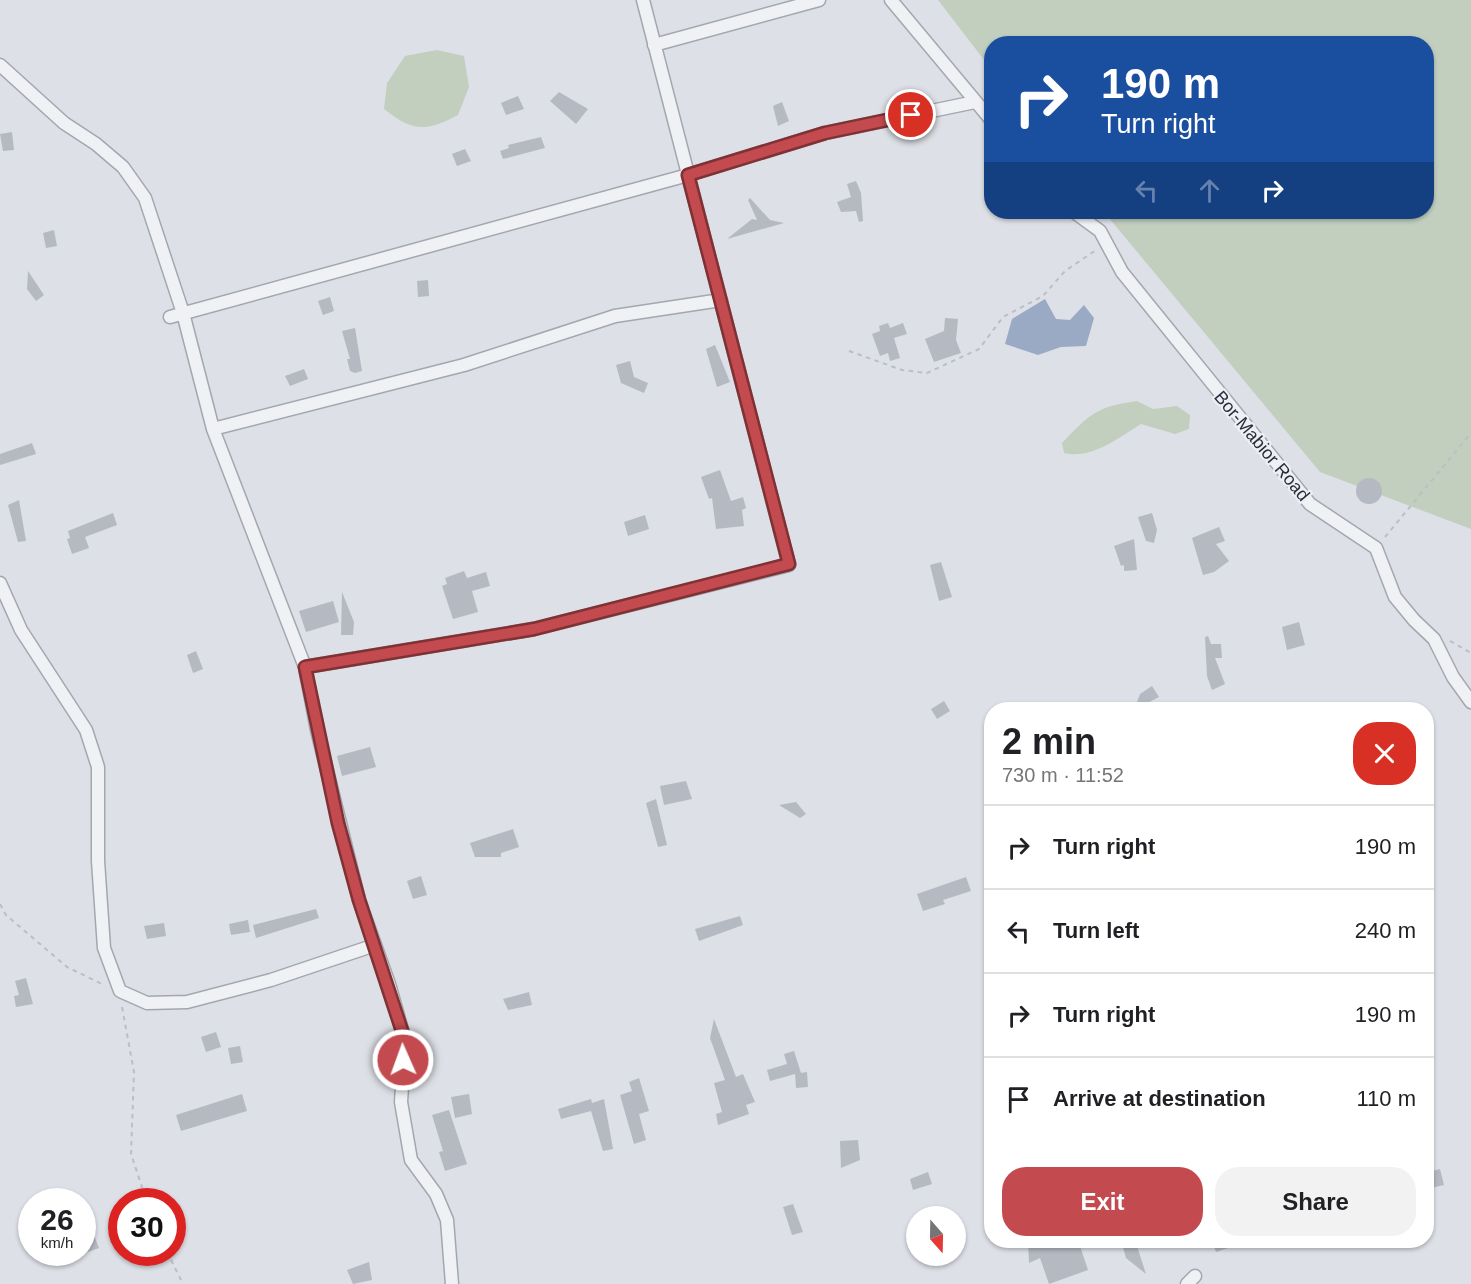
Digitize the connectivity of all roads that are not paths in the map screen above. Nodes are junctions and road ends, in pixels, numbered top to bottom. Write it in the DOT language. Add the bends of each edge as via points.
graph roads {
  1 [pos="643,0"];
  2 [pos="819,0"];
  3 [pos="891,0"];
  4 [pos="654,45"];
  5 [pos="0,65"];
  6 [pos="975,102"];
  7 [pos="984,112"];
  8 [pos="688,175"];
  9 [pos="1084,219"];
  10 [pos="721,300"];
  11 [pos="183,314"];
  12 [pos="170,317"];
  13 [pos="213,429"];
  14 [pos="0,583"];
  15 [pos="305,667"];
  16 [pos="1471,702"];
  17 [pos="375,945"];
  18 [pos="452,1284"];
  1 -- 4 [label="street"];
  2 -- 4 [label="street"];
  3 -- 6 [label="street"];
  4 -- 8 [label="street"];
  5 -- 11 [label="street" via="64,123 123,167 146,198"];
  6 -- 7 [label="street"];
  6 -- 8 [label="street" via="825,133"];
  8 -- 10 [label="street"];
  8 -- 11 [label="street"];
  9 -- 16 [label="street, Bor-Mabior Road" via="1100,231 1122,272 1310,504 1376,548 1395,597 1434,639"];
  10 -- 13 [label="street" via="615,316 464,365"];
  10 -- 15 [label="street" via="789,564 534,629"];
  11 -- 12 [label="street"];
  11 -- 13 [label="street"];
  13 -- 15 [label="street"];
  14 -- 17 [label="street" via="21,630 86,730 98,767 98,861 104,948 120,992 147,1003 186,1002 271,980"];
  15 -- 17 [label="street" via="338,823"];
  17 -- 18 [label="street" via="405,1040 400,1102 411,1160 436,1194 447,1220"];
}
